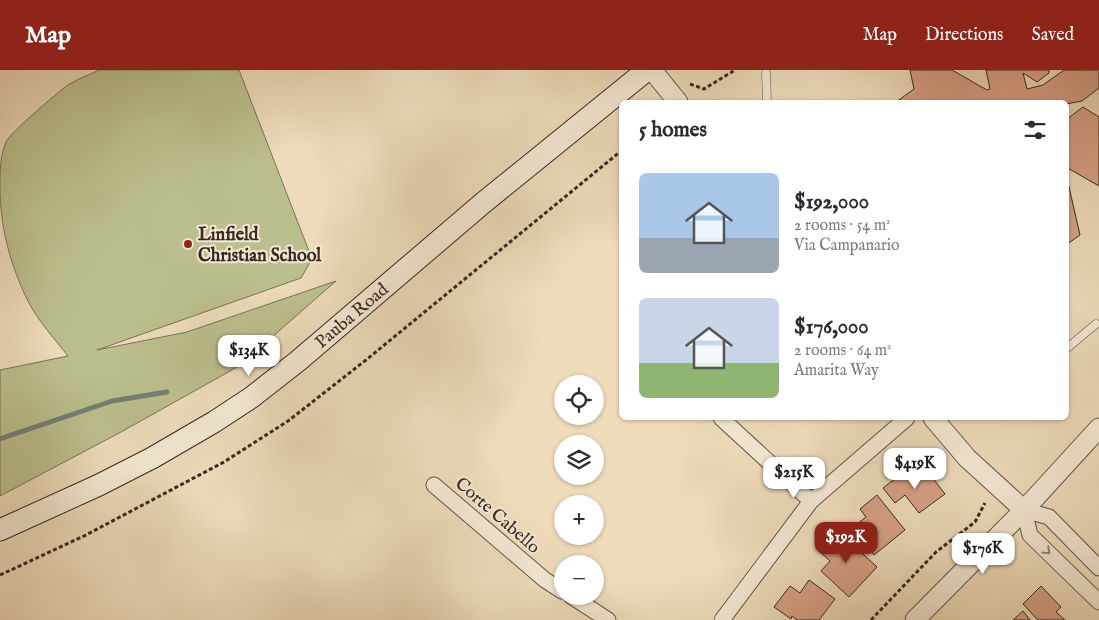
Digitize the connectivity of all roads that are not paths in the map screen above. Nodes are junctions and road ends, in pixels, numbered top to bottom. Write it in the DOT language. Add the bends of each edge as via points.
graph roads {
  1 [pos="647,70"];
  2 [pos="652,70"];
  3 [pos="766,73"];
  4 [pos="676,100"];
  5 [pos="768,100"];
  6 [pos="1096,324"];
  7 [pos="1069,346"];
  8 [pos="723,420"];
  9 [pos="905,420"];
  10 [pos="935,420"];
  11 [pos="1099,428"];
  12 [pos="434,486"];
  13 [pos="811,501"];
  14 [pos="1024,510"];
  15 [pos="0,530"];
  16 [pos="1099,568"];
  17 [pos="554,586"];
  18 [pos="1099,602"];
  19 [pos="585,605"];
  20 [pos="608,620"];
  21 [pos="722,620"];
  22 [pos="915,620"];
  1 -- 15 [label="main road, Pauba Road" via="252,397 152,458"];
  2 -- 4 [label="street"];
  3 -- 5 [label="lane"];
  6 -- 7 [label="lane"];
  8 -- 13 [label="street"];
  9 -- 13 [label="street"];
  10 -- 14 [label="street" via="967,458"];
  11 -- 14 [label="street"];
  12 -- 17 [label="street, Corte Cabello"];
  13 -- 21 [label="street"];
  14 -- 16 [label="street" via="1049,517"];
  14 -- 18 [label="street, one-way" via="1030,535"];
  14 -- 22 [label="street"];
  19 -- 20 [label="street"];
}
